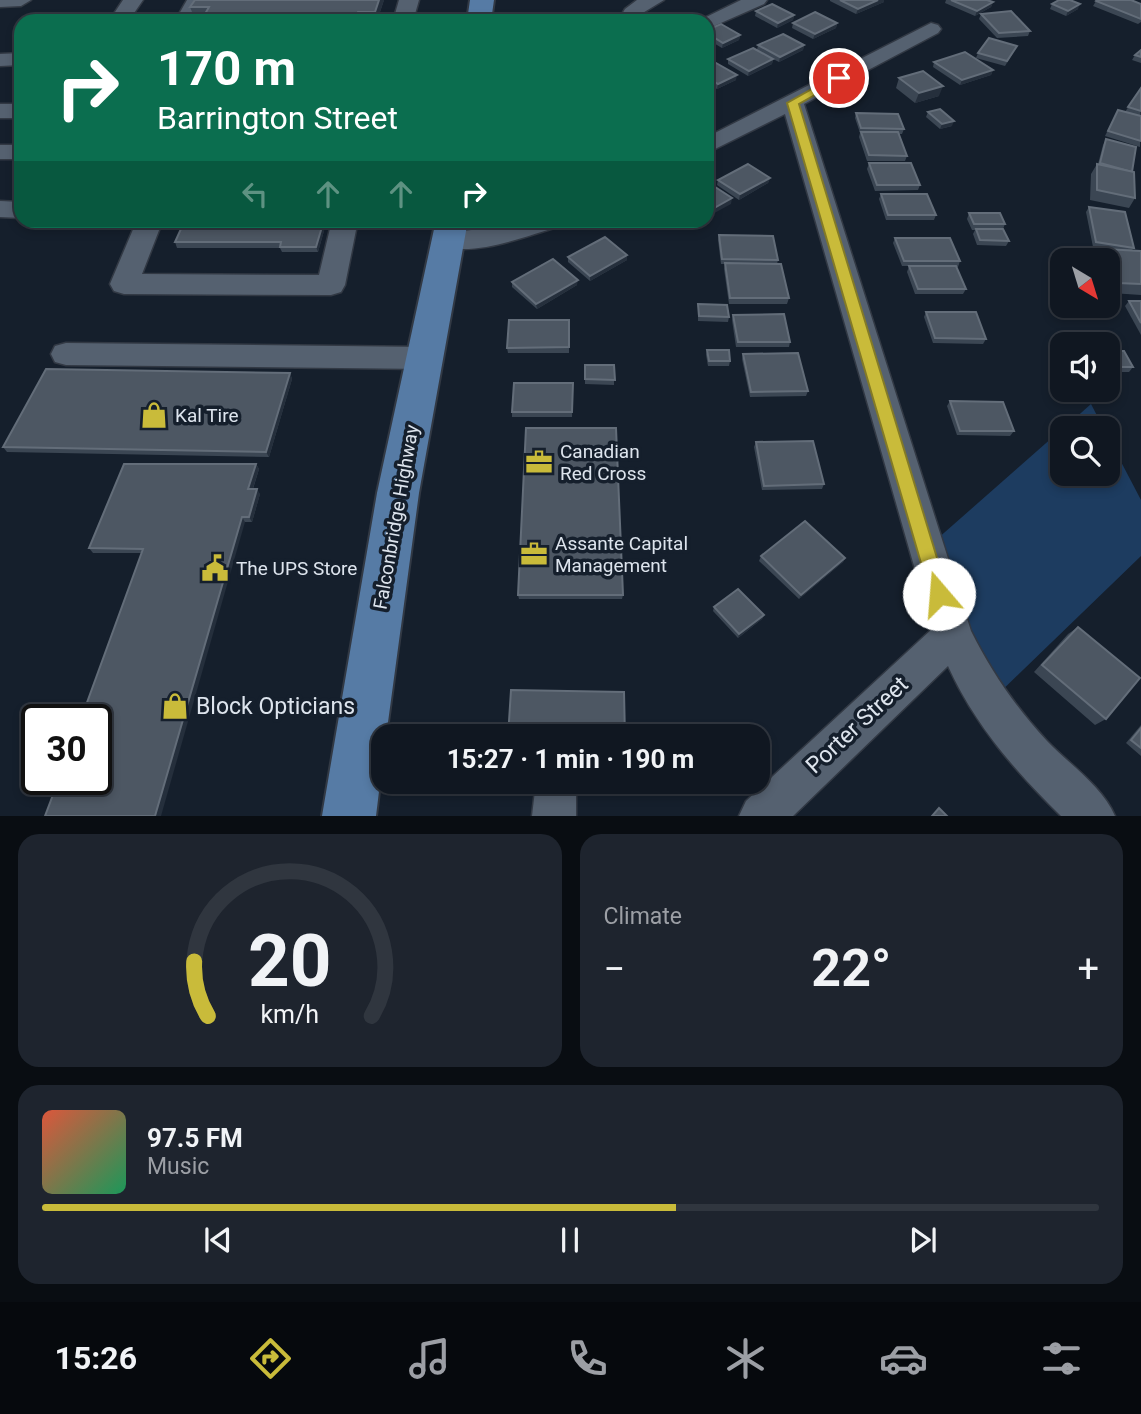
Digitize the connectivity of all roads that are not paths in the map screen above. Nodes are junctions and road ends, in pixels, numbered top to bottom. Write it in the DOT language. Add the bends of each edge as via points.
graph roads {
  1 [pos="21,0"];
  2 [pos="654,0"];
  3 [pos="0,1"];
  4 [pos="743,2"];
  5 [pos="630,14"];
  6 [pos="714,18"];
  7 [pos="931,29"];
  8 [pos="793,103"];
  9 [pos="714,142"];
  10 [pos="147,228"];
  11 [pos="343,228"];
  12 [pos="521,228"];
  13 [pos="451,230"];
  14 [pos="66,354"];
  15 [pos="425,358"];
  16 [pos="953,635"];
  17 [pos="349,816"];
  18 [pos="761,816"];
  19 [pos="1093,816"];
  1 -- 3 [label="street"];
  2 -- 5 [label="street"];
  4 -- 6 [label="street"];
  7 -- 8 [label="street"];
  8 -- 9 [label="street"];
  8 -- 16 [label="street"];
  10 -- 11 [label="street" via="124,284 331,285"];
  12 -- 13 [label="street" via="487,237"];
  13 -- 15 [label="main road, Falconbridge Highway"];
  14 -- 15 [label="street"];
  15 -- 17 [label="main road, Falconbridge Highway" via="398,493"];
  16 -- 18 [label="street, Porter Street"];
  16 -- 19 [label="street" via="969,674 996,713"];
}
